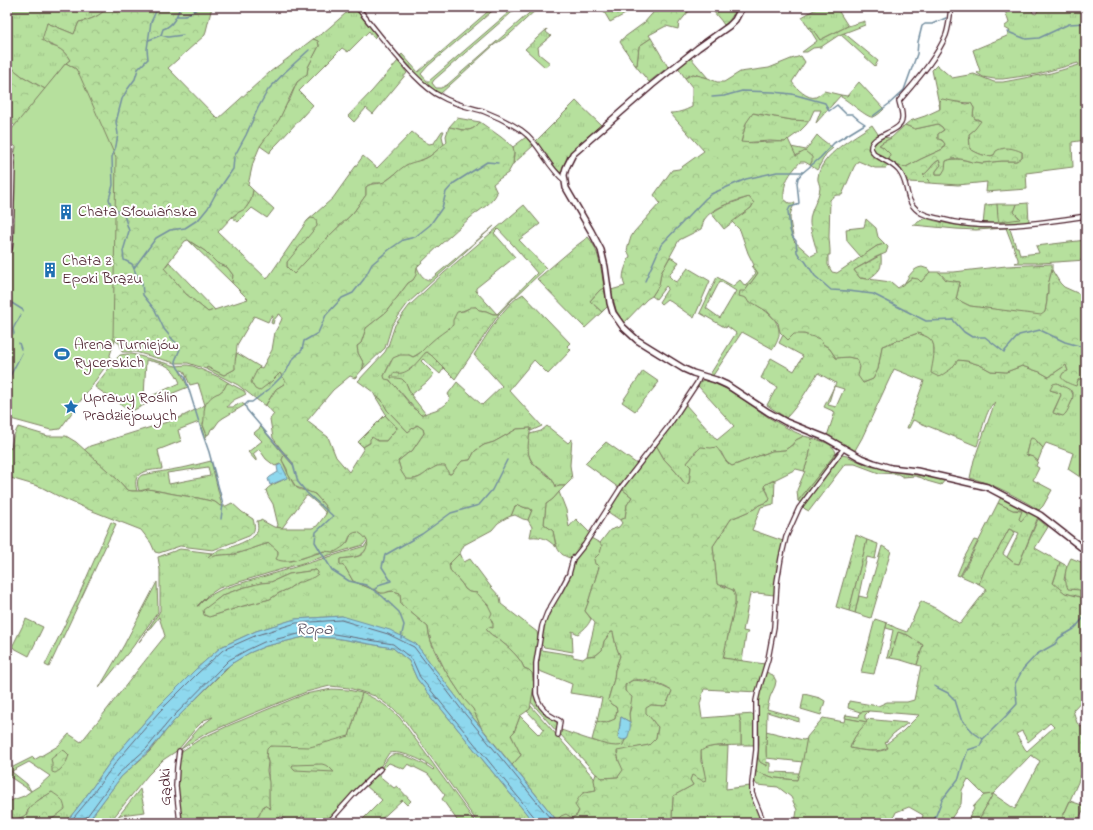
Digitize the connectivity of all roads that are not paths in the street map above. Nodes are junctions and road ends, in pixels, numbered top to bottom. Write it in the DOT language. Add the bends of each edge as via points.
graph roads {
  1 [pos="357,7"];
  2 [pos="742,7"];
  3 [pos="951,7"];
  4 [pos="7,144"];
  5 [pos="564,181"];
  6 [pos="1086,216"];
  7 [pos="7,253"];
  8 [pos="700,376"];
  9 [pos="844,448"];
  10 [pos="1086,551"];
  11 [pos="558,735"];
  12 [pos="179,751"];
  13 [pos="380,768"];
  14 [pos="180,823"];
  15 [pos="328,823"];
  16 [pos="764,823"];
  1 -- 5 [label="street" via="398,58 438,96 502,119 522,131"];
  2 -- 5 [label="street" via="729,26 652,85 573,154 566,168"];
  3 -- 6 [label="street" via="947,33 940,46 899,101 902,119 900,125 875,140 871,148 874,154 900,172 910,202 927,216 983,226 1042,223"];
  4 -- 7 [label="street" via="12,152 13,163 11,241"];
  5 -- 8 [label="street" via="601,250 610,303 622,326 637,340"];
  8 -- 9 [label="street" via="727,385 786,422"];
  8 -- 11 [label="street" via="668,427 622,486 573,559 569,574 547,613 542,626 536,663 536,694 541,706 560,722"];
  9 -- 10 [label="street" via="861,458 891,468 917,471 987,487 1040,515"];
  9 -- 16 [label="street" via="799,508 786,537 781,558 774,627 756,701 756,750 752,793"];
  12 -- 14 [label="street, Gądki" via="176,786"];
  13 -- 15 [label="street"];
}
